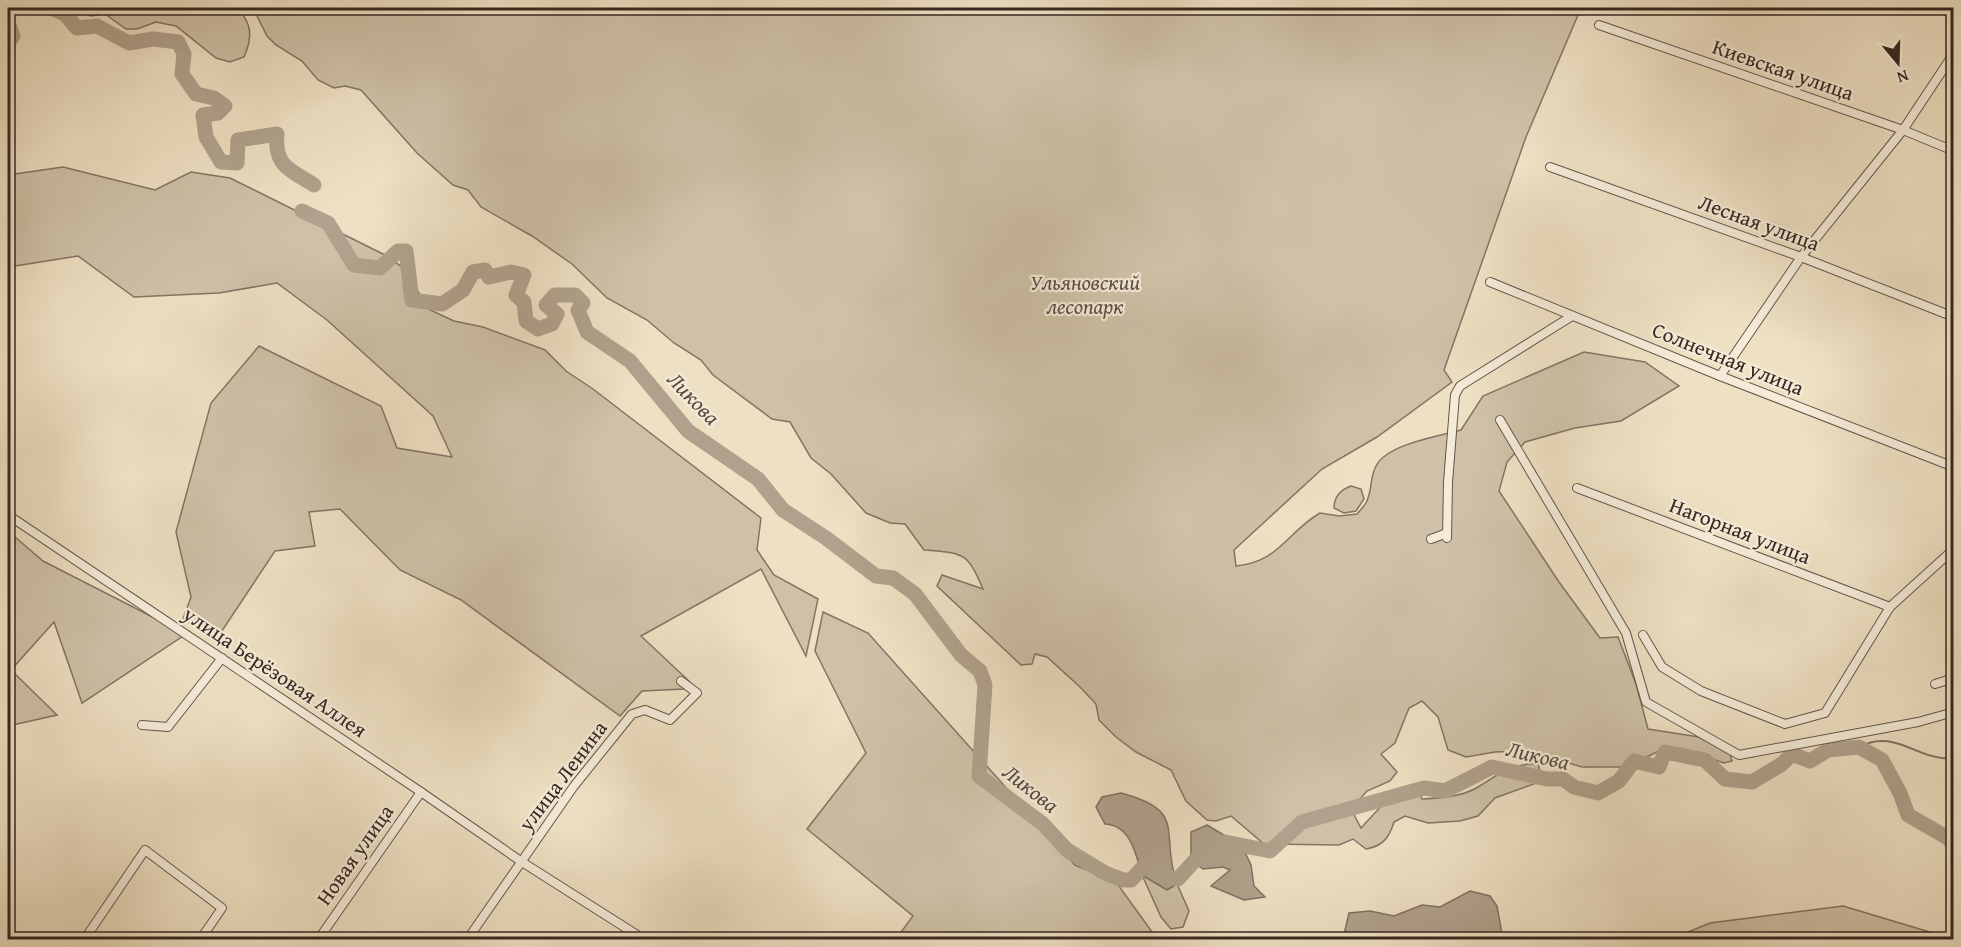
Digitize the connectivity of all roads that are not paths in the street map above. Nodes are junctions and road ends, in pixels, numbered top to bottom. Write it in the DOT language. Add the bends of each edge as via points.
graph roads {
  1 [pos="1599,25"];
  2 [pos="1953,53"];
  3 [pos="1903,130"];
  4 [pos="1953,151"];
  5 [pos="1551,167"];
  6 [pos="1801,256"];
  7 [pos="1490,282"];
  8 [pos="1572,316"];
  9 [pos="1953,317"];
  10 [pos="1720,376"];
  11 [pos="1500,420"];
  12 [pos="1953,467"];
  13 [pos="1577,489"];
  14 [pos="8,515"];
  15 [pos="1431,539"];
  16 [pos="1953,549"];
  17 [pos="1890,607"];
  18 [pos="1643,635"];
  19 [pos="222,658"];
  20 [pos="1953,678"];
  21 [pos="681,681"];
  22 [pos="1935,684"];
  23 [pos="1953,712"];
  24 [pos="142,725"];
  25 [pos="422,792"];
  26 [pos="522,862"];
  27 [pos="84,939"];
  28 [pos="200,939"];
  29 [pos="318,939"];
  30 [pos="467,939"];
  31 [pos="645,939"];
  1 -- 3 [label="street, Киевская улица"];
  2 -- 3 [label="street"];
  3 -- 4 [label="street, Киевская улица"];
  3 -- 6 [label="street"];
  5 -- 6 [label="street, Лесная улица"];
  6 -- 9 [label="street, Лесная улица"];
  6 -- 10 [label="street"];
  7 -- 8 [label="street, Солнечная улица"];
  8 -- 10 [label="street, Солнечная улица"];
  8 -- 15 [label="street" via="1460,386 1455,395 1447,536"];
  10 -- 12 [label="street, Солнечная улица"];
  11 -- 23 [label="street" via="1626,633 1646,702 1739,755"];
  13 -- 17 [label="street, Нагорная улица"];
  14 -- 19 [label="street, улица Берёзовая Аллея"];
  16 -- 17 [label="street"];
  17 -- 18 [label="street" via="1825,713 1785,724 1701,691 1662,667"];
  19 -- 24 [label="street" via="169,730"];
  19 -- 25 [label="street, улица Берёзовая Аллея"];
  20 -- 22 [label="street"];
  21 -- 26 [label="street, улица Ленина" via="697,693 670,720 645,710 632,714 574,786"];
  25 -- 26 [label="street, улица Берёзовая Аллея"];
  25 -- 29 [label="street, Новая улица"];
  26 -- 30 [label="street, улица Ленина"];
  26 -- 31 [label="street, улица Берёзовая Аллея"];
  27 -- 28 [label="street" via="145,850 222,908"];
}
